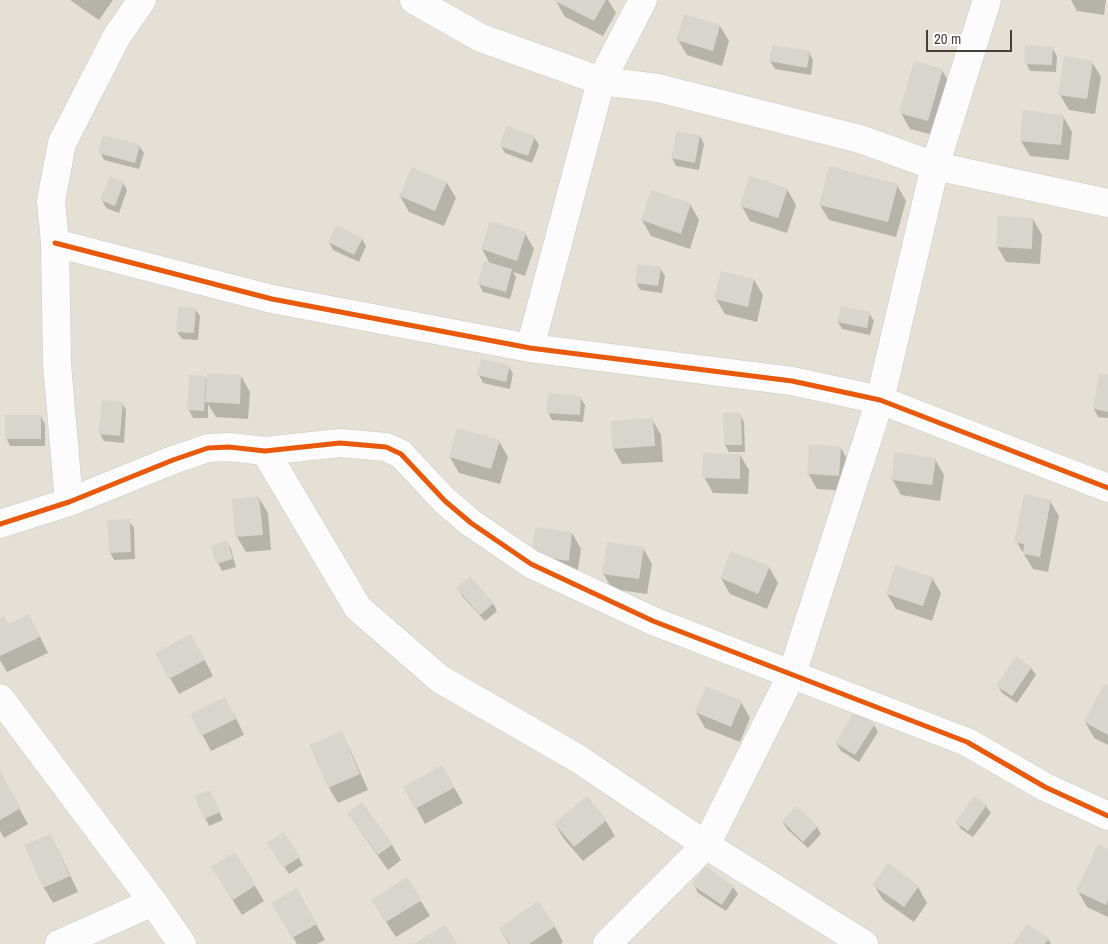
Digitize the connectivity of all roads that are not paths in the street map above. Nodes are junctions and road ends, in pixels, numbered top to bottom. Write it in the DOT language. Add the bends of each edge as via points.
graph roads {
  1 [pos="142,0"];
  2 [pos="414,0"];
  3 [pos="643,0"];
  4 [pos="987,0"];
  5 [pos="601,82"];
  6 [pos="935,166"];
  7 [pos="1108,203"];
  8 [pos="55,243"];
  9 [pos="530,348"];
  10 [pos="880,400"];
  11 [pos="265,452"];
  12 [pos="1108,488"];
  13 [pos="69,502"];
  14 [pos="0,524"];
  15 [pos="792,674"];
  16 [pos="0,698"];
  17 [pos="1108,816"];
  18 [pos="706,845"];
  19 [pos="153,902"];
  20 [pos="59,944"];
  21 [pos="182,944"];
  22 [pos="607,944"];
  23 [pos="864,944"];
  1 -- 8 [label="street" via="117,36 62,144 51,201"];
  2 -- 5 [label="street" via="481,38"];
  3 -- 5 [label="street"];
  4 -- 6 [label="street"];
  5 -- 6 [label="street" via="658,88 850,137"];
  5 -- 9 [label="street"];
  6 -- 7 [label="street"];
  6 -- 10 [label="street"];
  8 -- 9 [label="street" via="272,299"];
  8 -- 13 [label="street" via="57,364"];
  9 -- 10 [label="street" via="792,381"];
  10 -- 12 [label="street"];
  10 -- 15 [label="street"];
  11 -- 13 [label="street" via="208,448"];
  11 -- 15 [label="street" via="340,443 386,447 401,454 444,501 531,564 654,622"];
  11 -- 18 [label="street" via="358,608 440,679 577,758"];
  13 -- 14 [label="street"];
  15 -- 17 [label="street" via="967,742 1045,787"];
  15 -- 18 [label="street"];
  16 -- 19 [label="street"];
  18 -- 22 [label="street"];
  18 -- 23 [label="street"];
  19 -- 20 [label="street"];
  19 -- 21 [label="street"];
}
